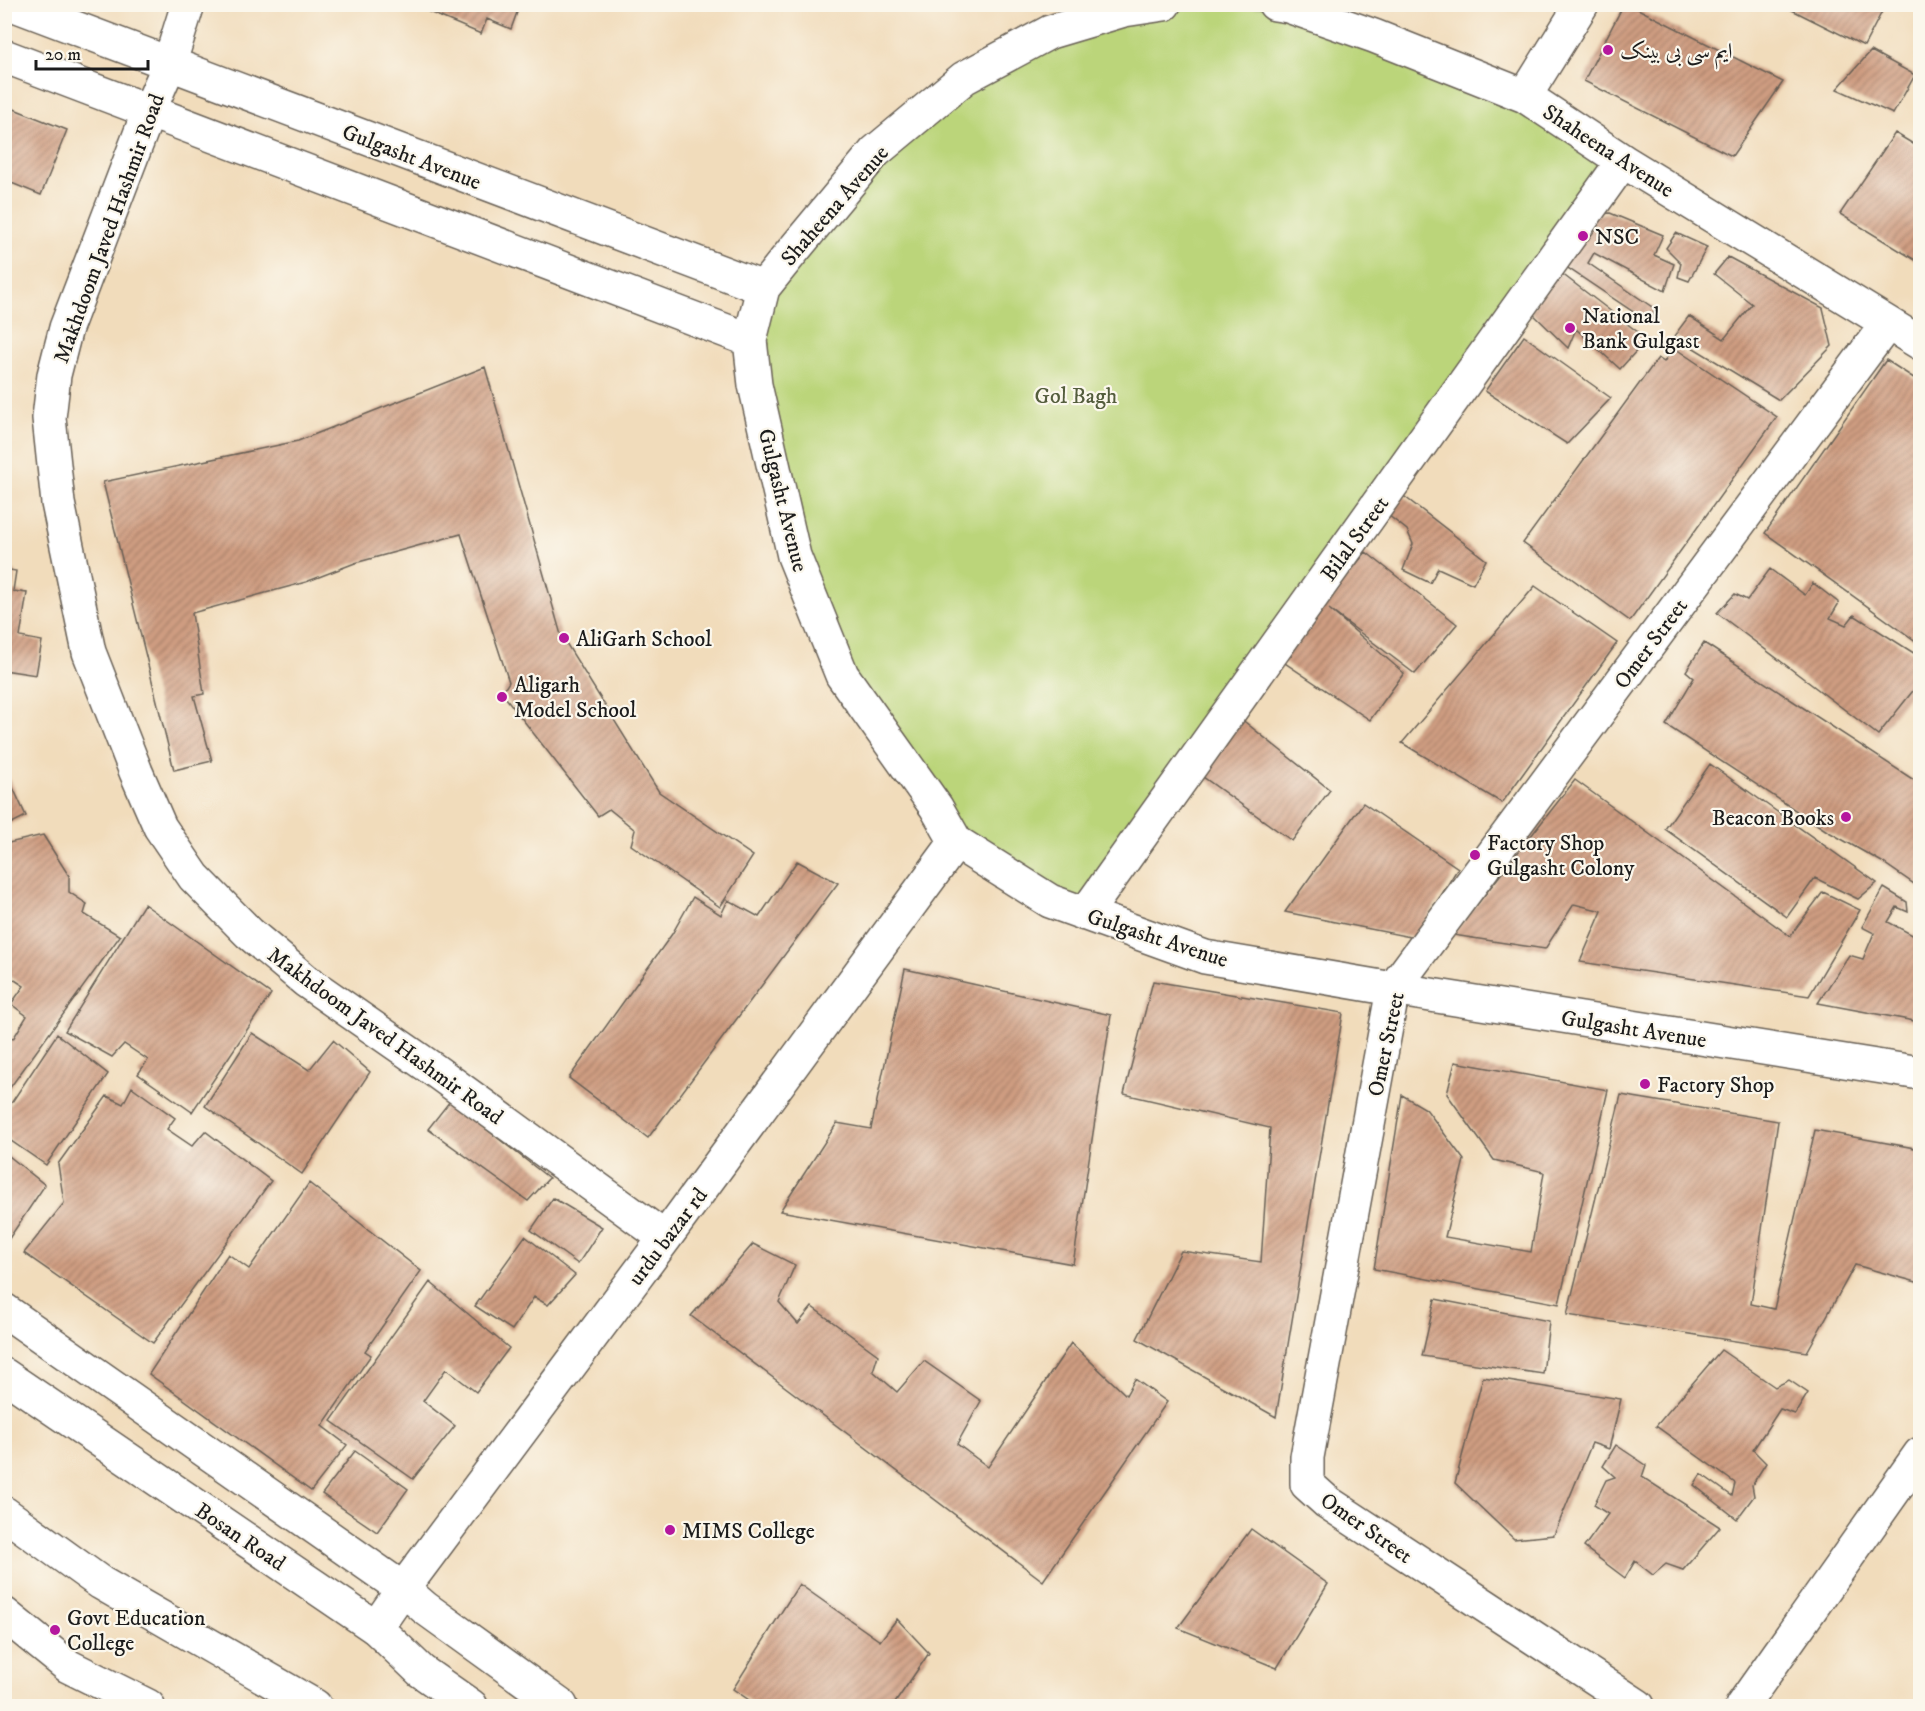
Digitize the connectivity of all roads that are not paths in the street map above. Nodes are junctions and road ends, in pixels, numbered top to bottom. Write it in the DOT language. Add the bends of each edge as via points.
graph roads {
  1 [pos="12,4"];
  2 [pos="189,4"];
  3 [pos="1164,4"];
  4 [pos="1275,4"];
  5 [pos="1581,4"];
  6 [pos="4,56"];
  7 [pos="169,65"];
  8 [pos="1525,96"];
  9 [pos="149,111"];
  10 [pos="1623,161"];
  11 [pos="763,288"];
  12 [pos="1887,324"];
  13 [pos="750,340"];
  14 [pos="1920,343"];
  15 [pos="956,842"];
  16 [pos="1085,914"];
  17 [pos="1393,989"];
  18 [pos="1920,1073"];
  19 [pos="665,1238"];
  20 [pos="4,1310"];
  21 [pos="4,1375"];
  22 [pos="1920,1454"];
  23 [pos="4,1513"];
  24 [pos="403,1589"];
  25 [pos="4,1614"];
  26 [pos="376,1628"];
  27 [pos="148,1707"];
  28 [pos="315,1707"];
  29 [pos="471,1707"];
  30 [pos="561,1707"];
  31 [pos="1638,1707"];
  32 [pos="1742,1707"];
  1 -- 7 [label="street, Gulgasht Avenue"];
  2 -- 7 [label="street, Makhdoom Javed Hashmir Road"];
  3 -- 11 [label="street, Shaheena Avenue" via="1124,10 1050,32 964,78 875,152"];
  4 -- 8 [label="street, Shaheena Avenue" via="1374,36"];
  5 -- 8 [label="street"];
  6 -- 9 [label="street"];
  7 -- 9 [label="street, Makhdoom Javed Hashmir Road"];
  7 -- 11 [label="street, Gulgasht Avenue"];
  8 -- 10 [label="street, Shaheena Avenue"];
  9 -- 13 [label="street"];
  9 -- 19 [label="street, Makhdoom Javed Hashmir Road" via="66,328 54,375 49,418 58,503 89,652 160,827 194,877 249,933 306,981"];
  10 -- 12 [label="street, Shaheena Avenue"];
  10 -- 16 [label="street, Bilal Street"];
  11 -- 13 [label="street, Gulgasht Avenue"];
  12 -- 14 [label="street, Shaheena Avenue"];
  12 -- 17 [label="street, Omer Street"];
  13 -- 15 [label="street, Gulgasht Avenue" via="755,385 794,556 842,675 936,807"];
  15 -- 16 [label="street, Gulgasht Avenue" via="1050,901"];
  15 -- 19 [label="street, urdu bazar rd"];
  16 -- 17 [label="street, Gulgasht Avenue" via="1205,957"];
  17 -- 18 [label="street, Gulgasht Avenue"];
  17 -- 31 [label="street, Omer Street" via="1307,1457 1307,1484 1327,1502"];
  19 -- 24 [label="street, urdu bazar rd"];
  20 -- 24 [label="street"];
  21 -- 26 [label="street, Bosan Road"];
  22 -- 32 [label="street"];
  23 -- 28 [label="street" via="101,1583"];
  24 -- 26 [label="street, urdu bazar rd"];
  24 -- 30 [label="street"];
  25 -- 27 [label="street" via="68,1666"];
  26 -- 29 [label="street, Bosan Road" via="421,1671"];
}
